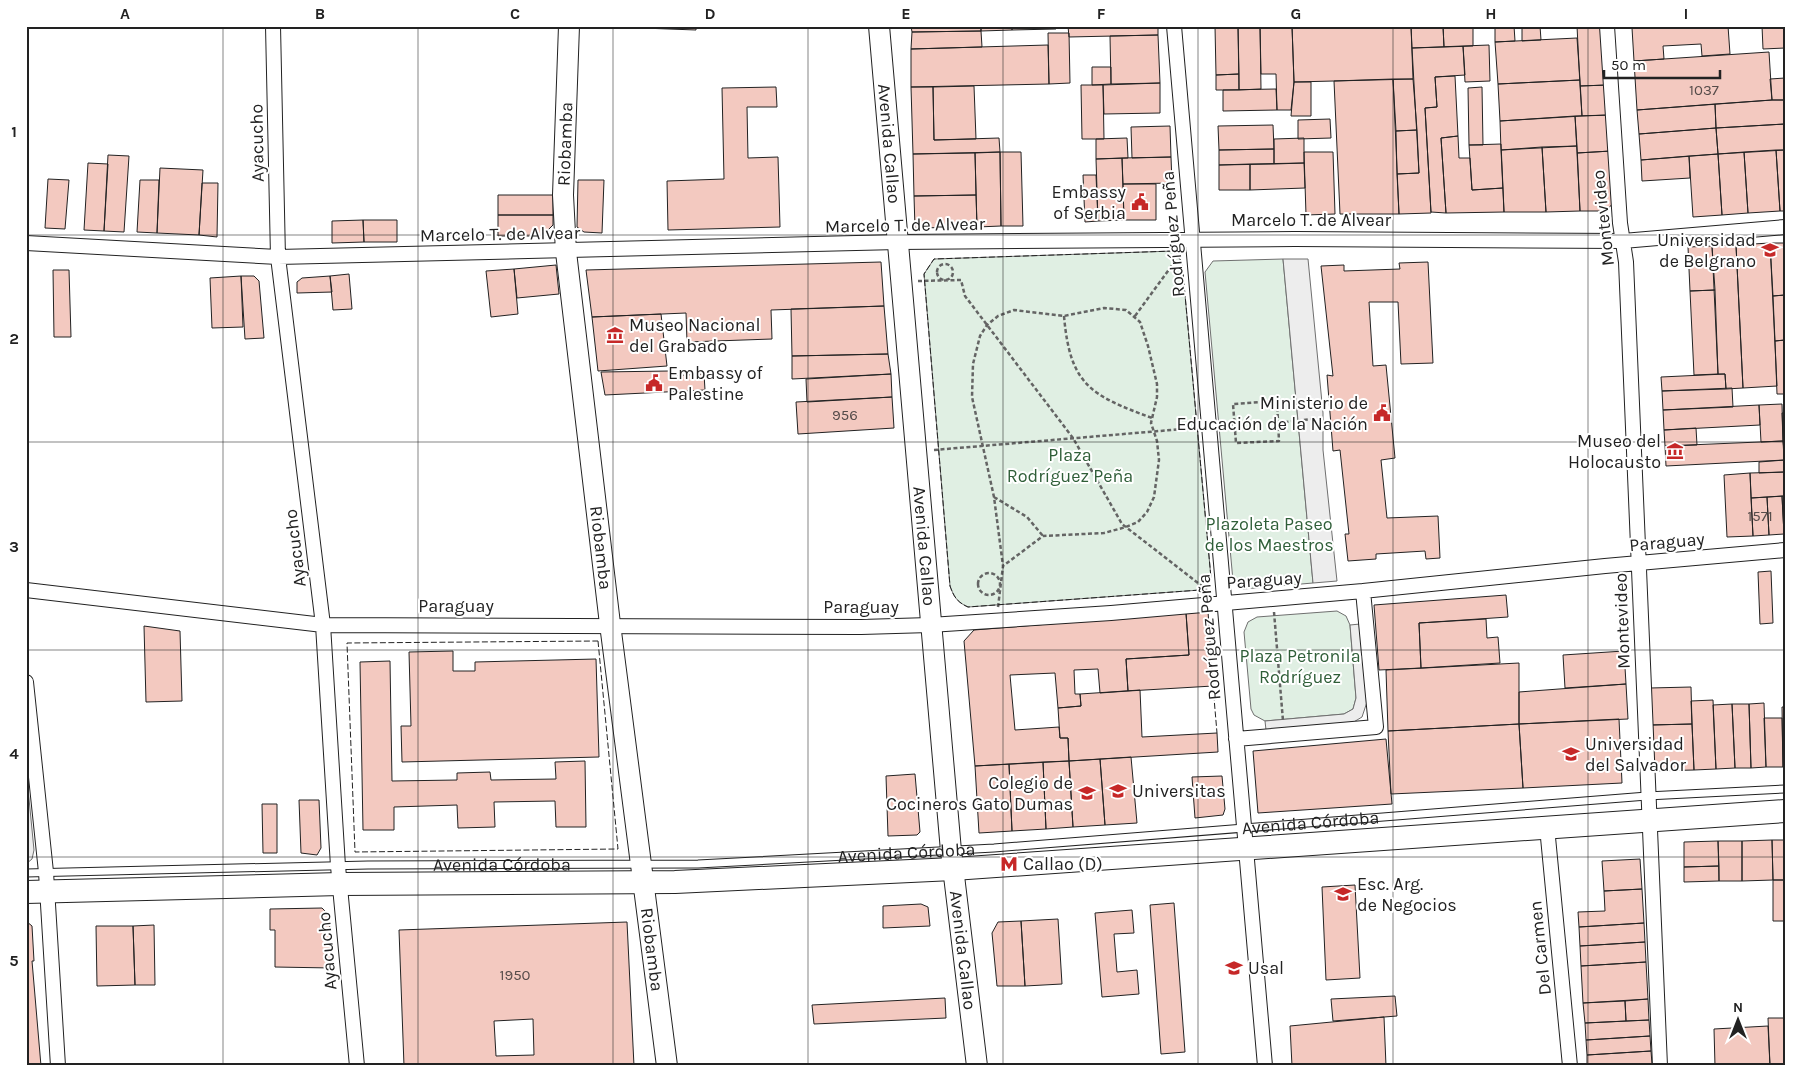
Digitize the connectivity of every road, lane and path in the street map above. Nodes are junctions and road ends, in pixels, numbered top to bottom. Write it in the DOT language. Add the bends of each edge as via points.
graph roads {
  1 [pos="273,26"];
  2 [pos="569,26"];
  3 [pos="879,26"];
  4 [pos="1174,26"];
  5 [pos="1607,26"];
  6 [pos="1785,227"];
  7 [pos="1192,239"];
  8 [pos="1623,241"];
  9 [pos="898,242"];
  10 [pos="26,243"];
  11 [pos="566,252"];
  12 [pos="278,257"];
  13 [pos="945,281"];
  14 [pos="901,282"];
  15 [pos="1064,316"];
  16 [pos="1135,316"];
  17 [pos="987,325"];
  18 [pos="1152,418"];
  19 [pos="1311,420"];
  20 [pos="1278,423"];
  21 [pos="1209,427"];
  22 [pos="1155,432"];
  23 [pos="1073,438"];
  24 [pos="984,446"];
  25 [pos="915,451"];
  26 [pos="994,497"];
  27 [pos="1126,528"];
  28 [pos="1043,536"];
  29 [pos="1785,550"];
  30 [pos="1638,564"];
  31 [pos="1003,566"];
  32 [pos="1000,586"];
  33 [pos="26,590"];
  34 [pos="1363,591"];
  35 [pos="1273,598"];
  36 [pos="1225,602"];
  37 [pos="996,620"];
  38 [pos="610,624"];
  39 [pos="323,625"];
  40 [pos="930,625"];
  41 [pos="26,682"];
  42 [pos="1284,734"];
  43 [pos="1236,739"];
  44 [pos="1785,789"];
  45 [pos="1647,796"];
  46 [pos="1785,811"];
  47 [pos="1649,819"];
  48 [pos="1547,827"];
  49 [pos="1244,839"];
  50 [pos="952,860"];
  51 [pos="26,873"];
  52 [pos="644,874"];
  53 [pos="339,875"];
  54 [pos="39,885"];
  55 [pos="58,1066"];
  56 [pos="357,1066"];
  57 [pos="668,1066"];
  58 [pos="977,1066"];
  59 [pos="1265,1066"];
  60 [pos="1570,1066"];
  61 [pos="1660,1066"];
  1 -- 12 [label="street, Ayacucho"];
  2 -- 11 [label="street, Riobamba" via="563,195"];
  3 -- 9 [label="street, Avenida Callao"];
  4 -- 7 [label="street, Rodríguez Peña"];
  5 -- 8 [label="street, Montevideo"];
  6 -- 8 [label="street, Marcelo T. de Alvear"];
  7 -- 8 [label="street, Marcelo T. de Alvear"];
  7 -- 9 [label="street, Marcelo T. de Alvear"];
  7 -- 16 [label="path"];
  7 -- 21 [label="street, Rodríguez Peña"];
  8 -- 30 [label="street, Montevideo"];
  9 -- 11 [label="street, Marcelo T. de Alvear"];
  9 -- 14 [label="street, Avenida Callao"];
  10 -- 12 [label="street, Marcelo T. de Alvear"];
  11 -- 12 [label="street, Marcelo T. de Alvear"];
  11 -- 38 [label="street, Riobamba"];
  12 -- 39 [label="street, Ayacucho"];
  13 -- 13 [label="path" via="952,277 953,272 945,264 938,271"];
  13 -- 14 [label="path"];
  13 -- 17 [label="path" via="961,280 965,296"];
  14 -- 25 [label="street, Avenida Callao"];
  15 -- 16 [label="path" via="1115,307"];
  15 -- 17 [label="path" via="1014,310 998,316"];
  15 -- 18 [label="path" via="1070,355 1083,382 1110,400"];
  16 -- 18 [label="path" via="1148,346 1157,384"];
  17 -- 23 [label="path"];
  17 -- 24 [label="path" via="976,349 972,381 974,413"];
  18 -- 22 [label="path"];
  19 -- 20 [label="path"];
  20 -- 20 [label="path" via="1279,441 1236,444 1233,404 1277,401"];
  21 -- 22 [label="path"];
  21 -- 36 [label="street, Rodríguez Peña"];
  22 -- 23 [label="path"];
  22 -- 27 [label="path" via="1159,460 1154,497 1138,522"];
  23 -- 24 [label="path"];
  23 -- 27 [label="path"];
  24 -- 25 [label="path"];
  24 -- 26 [label="path"];
  25 -- 40 [label="street, Avenida Callao"];
  26 -- 28 [label="path" via="1027,517"];
  26 -- 31 [label="path"];
  27 -- 28 [label="path" via="1104,533"];
  27 -- 36 [label="path"];
  28 -- 31 [label="path"];
  29 -- 30 [label="street, Paraguay"];
  30 -- 34 [label="street, Paraguay"];
  30 -- 45 [label="street, Montevideo"];
  31 -- 32 [label="path"];
  32 -- 32 [label="path" via="996,575 990,572 982,574 978,580 978,587 986,594 993,594"];
  32 -- 37 [label="path"];
  33 -- 39 [label="street, Paraguay"];
  34 -- 35 [label="street, Paraguay"];
  34 -- 42 [label="street" via="1376,727"];
  35 -- 36 [label="street, Paraguay"];
  35 -- 42 [label="path"];
  36 -- 37 [label="street, Paraguay"];
  36 -- 43 [label="street, Rodríguez Peña"];
  37 -- 40 [label="street, Paraguay"];
  38 -- 39 [label="street, Paraguay"];
  38 -- 40 [label="street, Paraguay"];
  38 -- 52 [label="street, Riobamba"];
  39 -- 53 [label="street, Ayacucho"];
  40 -- 50 [label="street, Avenida Callao"];
  41 -- 54 [label="street"];
  42 -- 43 [label="street"];
  43 -- 49 [label="street, Rodríguez Peña"];
  44 -- 45 [label="lane, Avenida Córdoba"];
  45 -- 47 [label="street, Montevideo"];
  45 -- 49 [label="lane, Avenida Córdoba"];
  46 -- 47 [label="main road, Avenida Córdoba"];
  47 -- 48 [label="main road, Avenida Córdoba"];
  47 -- 61 [label="street, Montevideo"];
  48 -- 49 [label="main road, Avenida Córdoba"];
  48 -- 60 [label="street, Del Carmen"];
  49 -- 50 [label="main road, Avenida Córdoba"];
  49 -- 59 [label="street, Rodríguez Peña"];
  50 -- 52 [label="main road, Avenida Córdoba"];
  50 -- 58 [label="street, Avenida Callao"];
  51 -- 54 [label="lane, Avenida Córdoba"];
  52 -- 53 [label="main road, Avenida Córdoba"];
  52 -- 57 [label="street, Riobamba"];
  53 -- 54 [label="main road, Avenida Córdoba"];
  53 -- 56 [label="street, Ayacucho"];
  54 -- 55 [label="street"];
}
